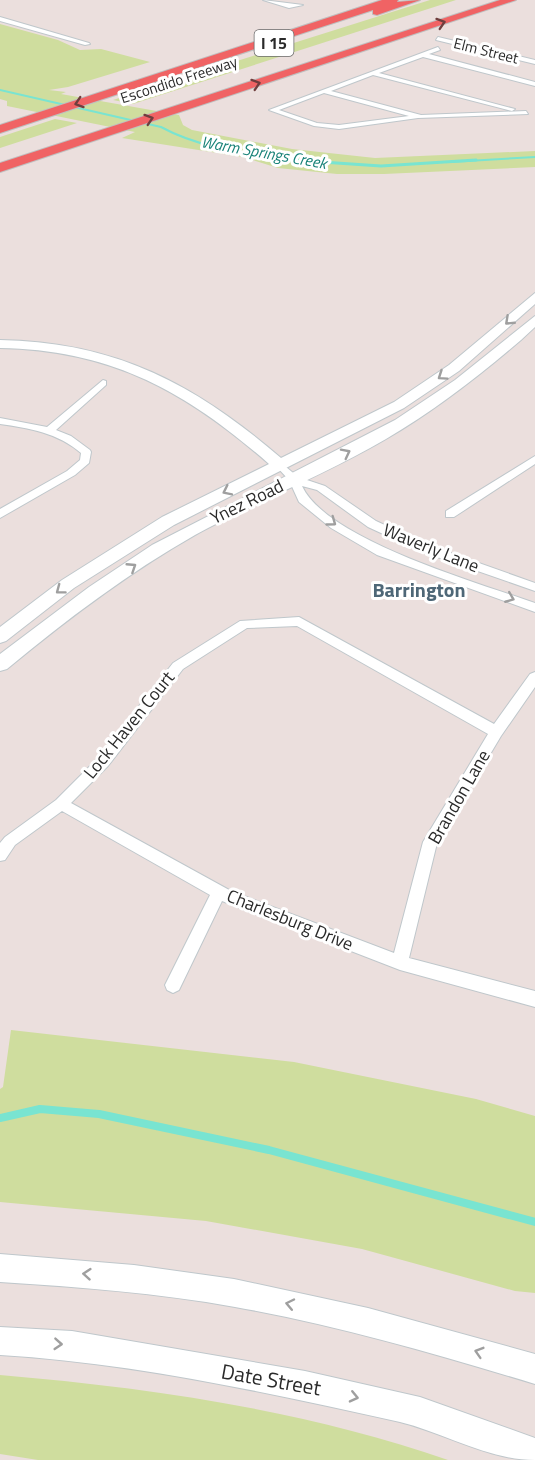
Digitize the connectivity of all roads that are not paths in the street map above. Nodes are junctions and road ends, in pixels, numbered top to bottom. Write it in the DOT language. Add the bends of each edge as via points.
graph roads {
  1 [pos="266,0"];
  2 [pos="393,0"];
  3 [pos="415,0"];
  4 [pos="470,0"];
  5 [pos="511,0"];
  6 [pos="300,4"];
  7 [pos="448,7"];
  8 [pos="427,14"];
  9 [pos="0,19"];
  10 [pos="438,39"];
  11 [pos="87,44"];
  12 [pos="438,49"];
  13 [pos="424,55"];
  14 [pos="535,62"];
  15 [pos="375,74"];
  16 [pos="535,84"];
  17 [pos="133,86"];
  18 [pos="324,91"];
  19 [pos="526,113"];
  20 [pos="535,113"];
  21 [pos="416,117"];
  22 [pos="0,129"];
  23 [pos="0,155"];
  24 [pos="0,168"];
  25 [pos="535,297"];
  26 [pos="535,320"];
  27 [pos="0,344"];
  28 [pos="103,383"];
  29 [pos="0,421"];
  30 [pos="48,431"];
  31 [pos="535,459"];
  32 [pos="280,465"];
  33 [pos="294,479"];
  34 [pos="0,514"];
  35 [pos="450,514"];
  36 [pos="535,587"];
  37 [pos="535,608"];
  38 [pos="0,636"];
  39 [pos="0,664"];
  40 [pos="535,677"];
  41 [pos="496,732"];
  42 [pos="61,804"];
  43 [pos="0,855"];
  44 [pos="219,892"];
  45 [pos="400,963"];
  46 [pos="173,985"];
  47 [pos="535,999"];
  48 [pos="0,1268"];
  49 [pos="0,1341"];
  50 [pos="535,1370"];
  51 [pos="535,1453"];
  1 -- 6 [label="street" via="289,6"];
  2 -- 17 [label="highway, Escondido Freeway"];
  3 -- 17 [label="highway, I 15"];
  4 -- 7 [label="highway"];
  24 -- 5 [label="highway, one-way"];
  8 -- 23 [label="highway, Escondido Freeway / I 15"];
  9 -- 11 [label="street"];
  10 -- 14 [label="street, Elm Street"];
  12 -- 13 [label="street"];
  13 -- 15 [label="street"];
  13 -- 16 [label="street"];
  15 -- 18 [label="street"];
  15 -- 19 [label="street"];
  17 -- 22 [label="highway, Escondido Freeway / I 15, one-way"];
  18 -- 21 [label="street"];
  18 -- 21 [label="street" via="272,110 316,125 339,127"];
  19 -- 20 [label="street"];
  19 -- 21 [label="street"];
  25 -- 32 [label="main road, Ynez Road, one-way" via="484,345 399,405"];
  33 -- 26 [label="main road, Ynez Road, one-way" via="395,427 460,386"];
  27 -- 32 [label="main road" via="90,355 148,372 219,414"];
  28 -- 30 [label="street"];
  29 -- 30 [label="street"];
  30 -- 34 [label="street" via="78,444 86,452 85,461"];
  31 -- 35 [label="street"];
  32 -- 33 [label="street"];
  32 -- 38 [label="main road, Ynez Road, one-way" via="149,532 68,584"];
  33 -- 36 [label="street, Waverly Lane" via="321,488 372,524 424,548"];
  33 -- 37 [label="street, Waverly Lane, one-way" via="303,499 335,525 381,552"];
  39 -- 33 [label="main road, Ynez Road, one-way" via="128,568 196,528"];
  40 -- 41 [label="street, Brandon Lane"];
  41 -- 42 [label="street, Lock Haven Court" via="299,621 244,624 178,666 103,762"];
  41 -- 45 [label="street, Brandon Lane" via="430,842"];
  42 -- 43 [label="street, Lock Haven Court" via="10,842"];
  42 -- 44 [label="street, Charlesburg Drive"];
  44 -- 45 [label="street, Charlesburg Drive"];
  44 -- 46 [label="street"];
  45 -- 47 [label="street, Charlesburg Drive"];
  50 -- 48 [label="main road, one-way" via="444,1341 265,1298 145,1279"];
  49 -- 51 [label="main road, Date Street, one-way" via="72,1345 305,1386 420,1412"];
}
